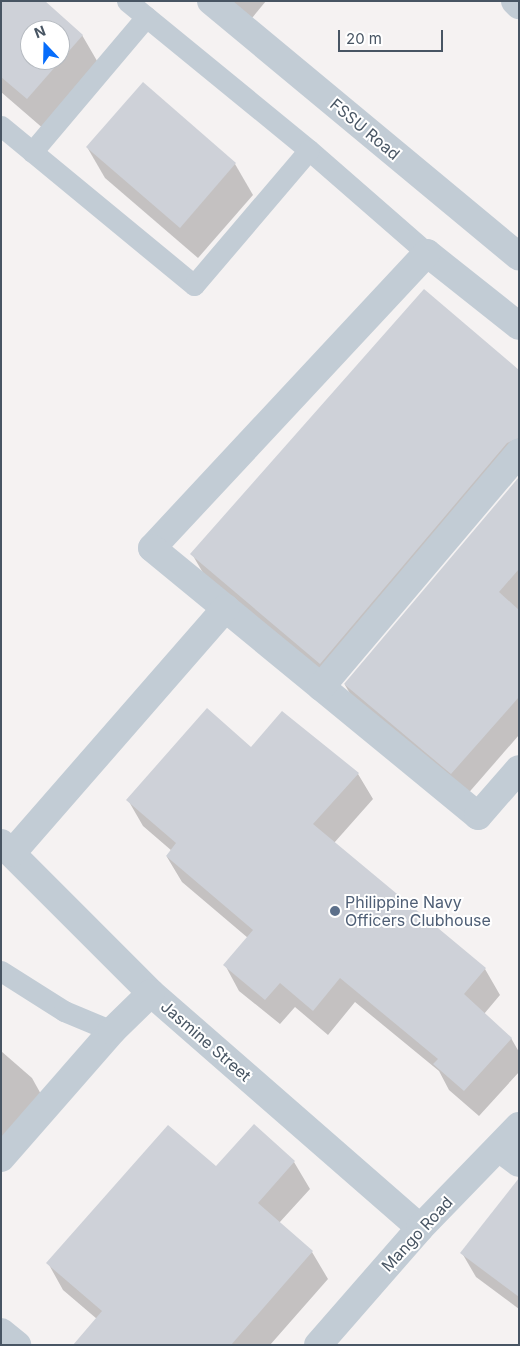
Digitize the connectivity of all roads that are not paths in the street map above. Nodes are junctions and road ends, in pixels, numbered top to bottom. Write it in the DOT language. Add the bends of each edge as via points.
graph roads {
  1 [pos="128,1"];
  2 [pos="211,1"];
  3 [pos="515,1"];
  4 [pos="519,5"];
  5 [pos="146,17"];
  6 [pos="1,126"];
  7 [pos="309,150"];
  8 [pos="32,152"];
  9 [pos="427,253"];
  10 [pos="519,257"];
  11 [pos="519,326"];
  12 [pos="519,453"];
  13 [pos="226,608"];
  14 [pos="321,687"];
  15 [pos="519,768"];
  16 [pos="7,848"];
  17 [pos="1,971"];
  18 [pos="151,993"];
  19 [pos="112,1031"];
  20 [pos="519,1126"];
  21 [pos="509,1156"];
  22 [pos="1,1158"];
  23 [pos="420,1228"];
  24 [pos="1,1332"];
  25 [pos="321,1344"];
  26 [pos="16,1345"];
  1 -- 5 [label="lane"];
  2 -- 10 [label="street, FSSU Road"];
  3 -- 4 [label="street"];
  5 -- 7 [label="lane"];
  5 -- 8 [label="lane"];
  6 -- 8 [label="lane"];
  7 -- 8 [label="lane" via="194,285"];
  7 -- 9 [label="lane"];
  9 -- 11 [label="street"];
  9 -- 13 [label="street" via="152,548"];
  12 -- 14 [label="street"];
  13 -- 14 [label="street"];
  13 -- 16 [label="street"];
  14 -- 15 [label="street" via="478,816"];
  16 -- 18 [label="street, Jasmine Street"];
  17 -- 19 [label="lane" via="30,993"];
  18 -- 19 [label="street"];
  18 -- 23 [label="street, Jasmine Street"];
  19 -- 22 [label="street"];
  20 -- 21 [label="street, Mango Road"];
  21 -- 23 [label="street, Mango Road"];
  23 -- 25 [label="street, Mango Road"];
  24 -- 26 [label="street"];
}
